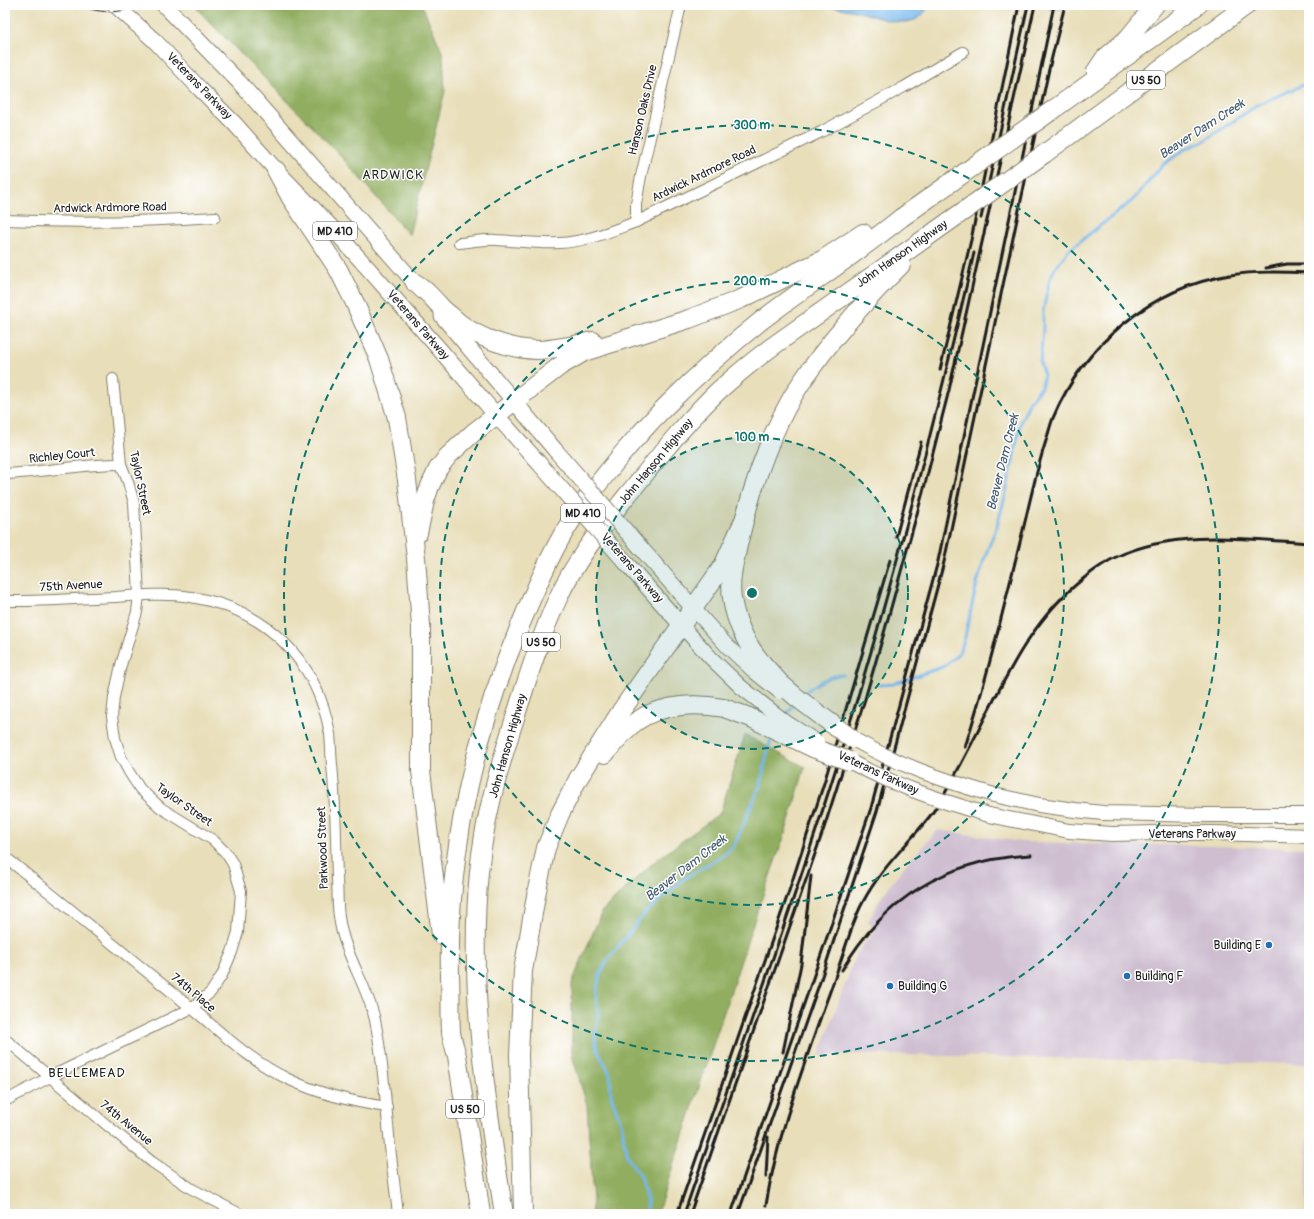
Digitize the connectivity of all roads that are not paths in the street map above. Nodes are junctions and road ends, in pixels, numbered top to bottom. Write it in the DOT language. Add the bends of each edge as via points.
graph roads {
  1 [pos="164,5"];
  2 [pos="681,5"];
  3 [pos="1155,5"];
  4 [pos="1198,5"];
  5 [pos="1247,5"];
  6 [pos="122,7"];
  7 [pos="962,52"];
  8 [pos="1085,88"];
  9 [pos="276,170"];
  10 [pos="215,217"];
  11 [pos="901,218"];
  12 [pos="5,220"];
  13 [pos="636,222"];
  14 [pos="938,230"];
  15 [pos="459,243"];
  16 [pos="415,283"];
  17 [pos="672,324"];
  18 [pos="113,379"];
  19 [pos="514,401"];
  20 [pos="496,415"];
  21 [pos="121,464"];
  22 [pos="5,474"];
  23 [pos="745,518"];
  24 [pos="416,558"];
  25 [pos="139,595"];
  26 [pos="5,601"];
  27 [pos="693,608"];
  28 [pos="681,625"];
  29 [pos="758,668"];
  30 [pos="852,739"];
  31 [pos="849,761"];
  32 [pos="1309,815"];
  33 [pos="1309,836"];
  34 [pos="5,857"];
  35 [pos="537,890"];
  36 [pos="192,1008"];
  37 [pos="452,1032"];
  38 [pos="5,1039"];
  39 [pos="50,1077"];
  40 [pos="5,1101"];
  41 [pos="387,1107"];
  42 [pos="240,1214"];
  43 [pos="398,1214"];
  44 [pos="481,1214"];
  45 [pos="504,1214"];
  46 [pos="523,1214"];
  1 -- 16 [label="main road, Veterans Parkway / MD 410" via="239,82"];
  2 -- 13 [label="street, Hanson Oaks Drive" via="641,176"];
  3 -- 8 [label="highway" via="1140,25 1104,59"];
  4 -- 8 [label="highway, US 50"];
  5 -- 14 [label="highway, John Hanson Highway / US 50, bridge"];
  6 -- 9 [label="main road, Veterans Parkway / MD 410"];
  7 -- 13 [label="street, Ardwick Ardmore Road" via="910,84 821,132"];
  8 -- 11 [label="highway, US 50, bridge"];
  9 -- 20 [label="main road, Veterans Parkway / MD 410" via="372,272"];
  9 -- 24 [label="highway" via="291,198 338,269 379,359 397,418"];
  10 -- 12 [label="street, Ardwick Ardmore Road" via="103,222"];
  11 -- 17 [label="highway" via="873,227 822,260 747,296"];
  11 -- 37 [label="highway, US 50" via="762,320 696,376 662,410 607,473 563,534 513,641 494,694 470,777 451,899 449,940"];
  13 -- 15 [label="street, Ardwick Ardmore Road" via="577,241 518,242 494,239"];
  14 -- 23 [label="highway" via="848,320 801,384 767,450"];
  14 -- 45 [label="highway, John Hanson Highway / US 50" via="773,346 718,392 689,421 602,526 558,598 530,670 493,790 479,874 479,1027"];
  16 -- 17 [label="highway" via="460,324 488,340 511,346 537,350 562,347"];
  16 -- 19 [label="main road, Veterans Parkway / MD 410"];
  17 -- 19 [label="highway" via="584,352 560,366"];
  18 -- 21 [label="street, Taylor Street"];
  19 -- 20 [label="highway"];
  19 -- 27 [label="main road, Veterans Parkway / MD 410, bridge"];
  20 -- 24 [label="highway" via="448,456 438,469 425,501"];
  20 -- 28 [label="main road, Veterans Parkway / MD 410, bridge"];
  21 -- 22 [label="street, Richley Court"];
  21 -- 25 [label="street, Taylor Street" via="134,503"];
  23 -- 27 [label="highway" via="723,566"];
  23 -- 29 [label="highway" via="734,566 732,598"];
  24 -- 37 [label="highway" via="421,626 421,771"];
  25 -- 26 [label="street, 75th Avenue"];
  25 -- 36 [label="street, Taylor Street" via="137,612 114,697 112,717 121,757 136,783 151,800 175,818 213,840 226,853 233,864 241,890 238,932 232,952 211,992"];
  25 -- 41 [label="street, Parkwood Street" via="190,597 244,614 259,622 290,648 314,683 323,705 330,734 339,915 343,936 374,1018"];
  27 -- 28 [label="highway"];
  27 -- 29 [label="main road, Veterans Parkway / MD 410" via="728,646"];
  28 -- 31 [label="main road, Veterans Parkway / MD 410, bridge" via="741,687 787,723"];
  28 -- 35 [label="highway" via="578,779 546,848"];
  29 -- 30 [label="highway, bridge"];
  30 -- 32 [label="main road, Veterans Parkway, bridge" via="900,764 943,780 1039,805 1103,813"];
  31 -- 33 [label="main road, Veterans Parkway / MD 410, bridge" via="895,784 932,798 989,815 1069,831 1112,834"];
  31 -- 35 [label="highway, bridge" via="813,748 750,717 724,708 702,705 653,712 636,721 614,742 587,776 564,818"];
  34 -- 36 [label="street, 74th Place"];
  35 -- 46 [label="highway" via="523,971 521,1012"];
  36 -- 39 [label="street, Taylor Street"];
  36 -- 41 [label="street, 74th Place" via="231,1042 289,1080 321,1093 358,1103"];
  37 -- 44 [label="highway, US 50"];
  38 -- 39 [label="street, 74th Avenue"];
  39 -- 40 [label="street, Taylor Street"];
  39 -- 42 [label="street, 74th Avenue" via="152,1162 192,1189"];
  41 -- 43 [label="street, Parkwood Street"];
}
